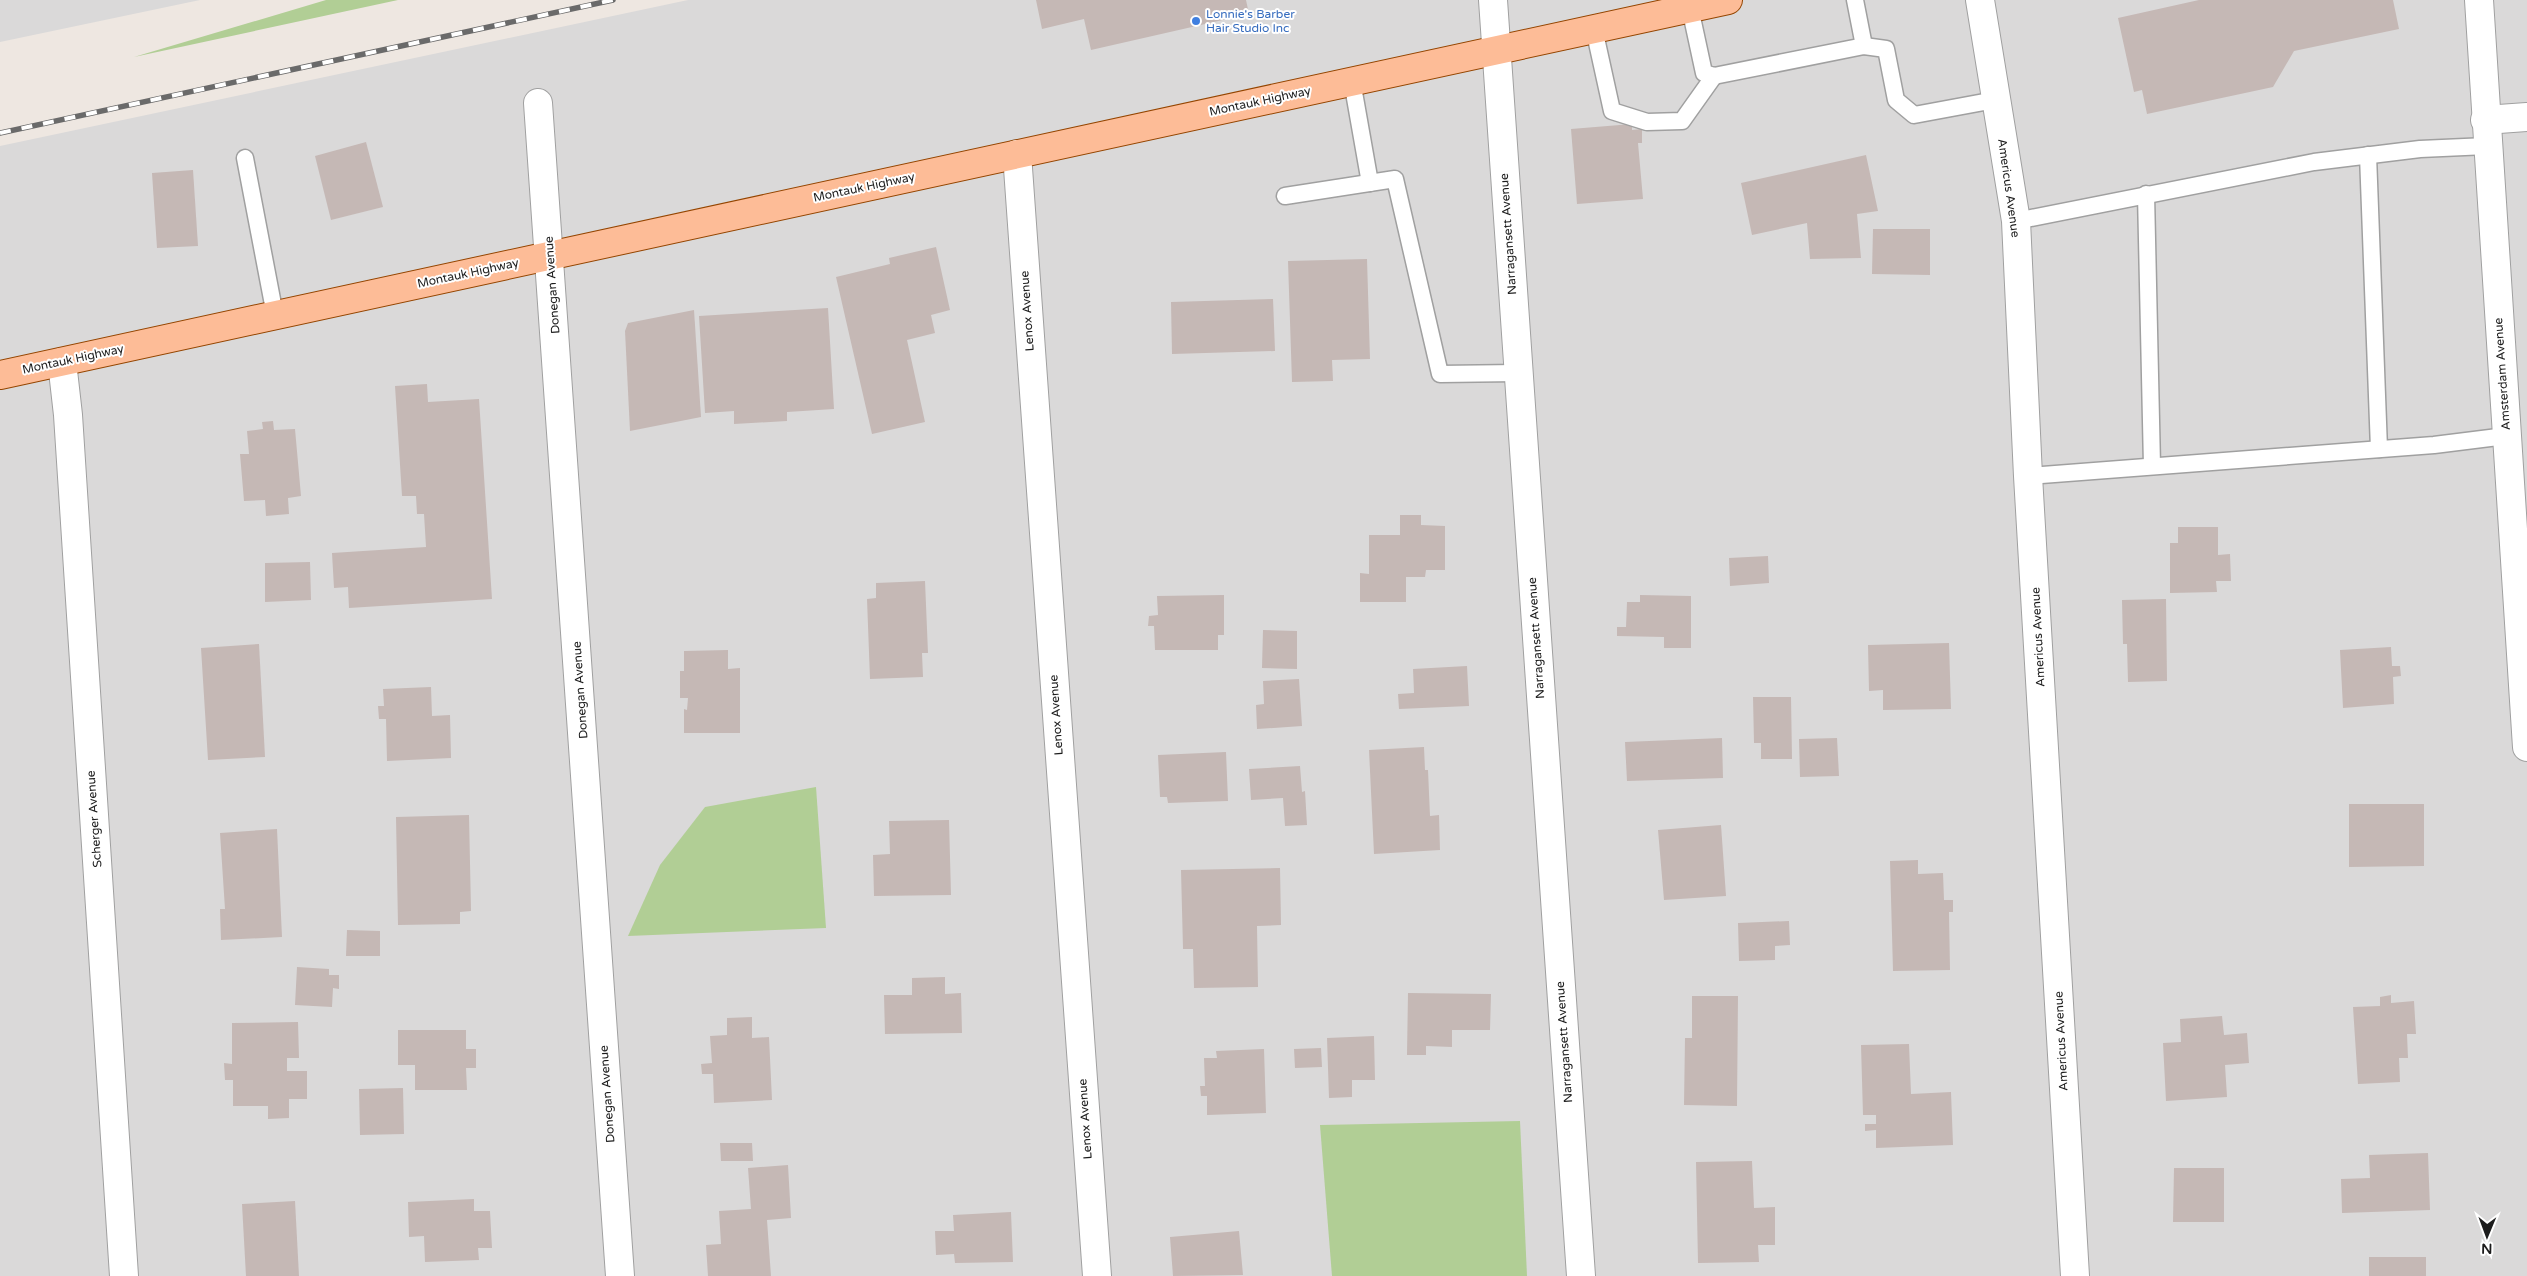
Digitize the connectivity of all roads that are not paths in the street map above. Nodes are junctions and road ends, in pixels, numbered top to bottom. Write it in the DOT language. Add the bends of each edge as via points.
graph roads {
  1 [pos="1493,0"];
  2 [pos="1728,0"];
  3 [pos="1855,0"];
  4 [pos="1980,0"];
  5 [pos="2479,0"];
  6 [pos="1690,8"];
  7 [pos="1594,29"];
  8 [pos="1864,46"];
  9 [pos="1496,50"];
  10 [pos="1714,76"];
  11 [pos="1352,81"];
  12 [pos="1995,100"];
  13 [pos="538,103"];
  14 [pos="2527,117"];
  15 [pos="2486,133"];
  16 [pos="1017,154"];
  17 [pos="2368,156"];
  18 [pos="245,158"];
  19 [pos="1370,183"];
  20 [pos="2146,194"];
  21 [pos="1285,196"];
  22 [pos="2016,221"];
  23 [pos="551,255"];
  24 [pos="275,315"];
  25 [pos="62,362"];
  26 [pos="1517,372"];
  27 [pos="0,375"];
  28 [pos="2506,436"];
  29 [pos="2379,449"];
  30 [pos="2152,466"];
  31 [pos="2028,476"];
  32 [pos="2527,747"];
  33 [pos="124,1276"];
  34 [pos="620,1276"];
  35 [pos="1097,1276"];
  36 [pos="1580,1276"];
  37 [pos="2075,1276"];
  1 -- 9 [label="street, Narragansett Avenue"];
  2 -- 6 [label="main road, Montauk Highway"];
  3 -- 8 [label="lane"];
  4 -- 12 [label="street, Americus Avenue"];
  5 -- 15 [label="street, Amsterdam Avenue"];
  6 -- 7 [label="main road, Montauk Highway"];
  6 -- 10 [label="lane" via="1704,73"];
  7 -- 9 [label="main road, Montauk Highway"];
  7 -- 10 [label="lane" via="1612,111 1647,122 1682,120"];
  8 -- 10 [label="lane"];
  8 -- 12 [label="lane" via="1886,49 1896,100 1914,115"];
  9 -- 11 [label="main road, Montauk Highway"];
  9 -- 26 [label="street, Narragansett Avenue"];
  11 -- 16 [label="main road, Montauk Highway"];
  11 -- 19 [label="lane"];
  12 -- 22 [label="street, Americus Avenue"];
  13 -- 23 [label="street, Donegan Avenue"];
  14 -- 15 [label="street"];
  15 -- 17 [label="lane" via="2420,149"];
  15 -- 28 [label="street, Amsterdam Avenue"];
  16 -- 23 [label="main road, Montauk Highway"];
  16 -- 35 [label="street, Lenox Avenue"];
  17 -- 20 [label="lane" via="2314,162"];
  17 -- 29 [label="lane"];
  18 -- 24 [label="lane"];
  19 -- 21 [label="lane"];
  19 -- 26 [label="lane" via="1395,179 1440,374"];
  20 -- 22 [label="lane"];
  20 -- 30 [label="lane"];
  22 -- 31 [label="street, Americus Avenue"];
  23 -- 24 [label="main road, Montauk Highway"];
  23 -- 34 [label="street, Donegan Avenue"];
  24 -- 25 [label="main road, Montauk Highway"];
  25 -- 27 [label="main road, Montauk Highway"];
  25 -- 33 [label="street, Scherger Avenue"];
  26 -- 36 [label="street, Narragansett Avenue"];
  28 -- 29 [label="lane"];
  28 -- 32 [label="street, Amsterdam Avenue"];
  29 -- 30 [label="lane"];
  30 -- 31 [label="lane"];
  31 -- 37 [label="street, Americus Avenue"];
}
